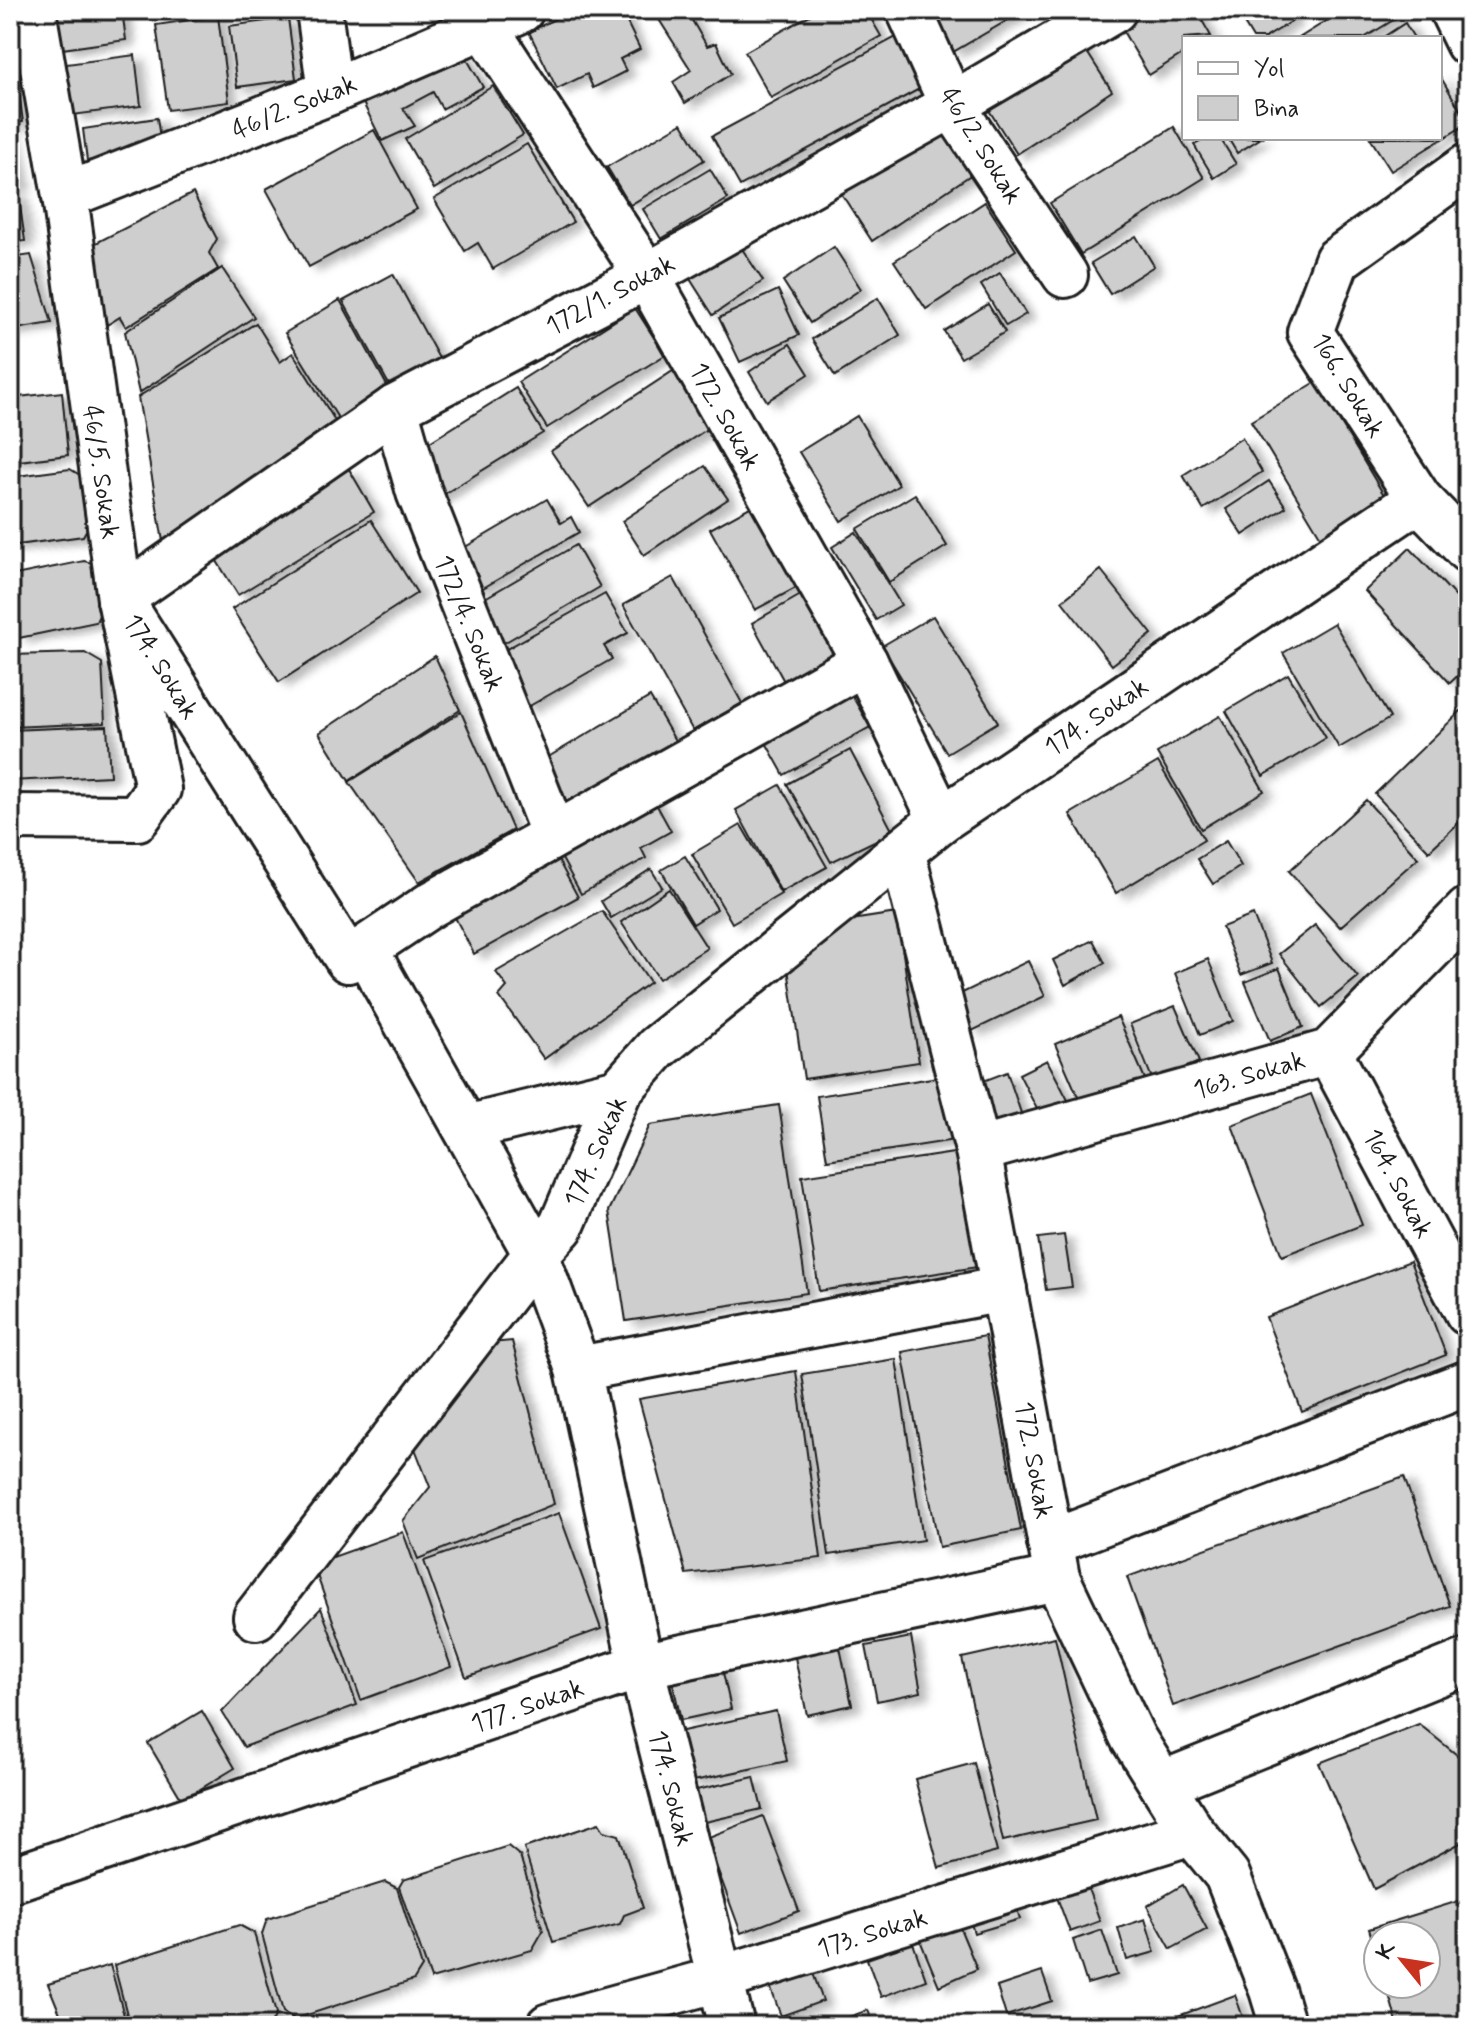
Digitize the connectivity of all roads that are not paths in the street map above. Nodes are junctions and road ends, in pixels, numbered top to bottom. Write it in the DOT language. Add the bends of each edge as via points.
graph roads {
  1 [pos="33,10"];
  2 [pos="319,10"];
  3 [pos="909,10"];
  4 [pos="1114,10"];
  5 [pos="1452,10"];
  6 [pos="503,18"];
  7 [pos="1468,43"];
  8 [pos="330,92"];
  9 [pos="952,105"];
  10 [pos="1468,166"];
  11 [pos="65,196"];
  12 [pos="1065,275"];
  13 [pos="647,276"];
  14 [pos="395,408"];
  15 [pos="1419,499"];
  16 [pos="1468,550"];
  17 [pos="120,599"];
  18 [pos="865,662"];
  19 [pos="19,818"];
  20 [pos="941,820"];
  21 [pos="554,835"];
  22 [pos="902,851"];
  23 [pos="1468,910"];
  24 [pos="365,949"];
  25 [pos="1329,1052"];
  26 [pos="619,1091"];
  27 [pos="466,1128"];
  28 [pos="978,1150"];
  29 [pos="536,1254"];
  30 [pos="1004,1289"];
  31 [pos="1468,1313"];
  32 [pos="578,1369"];
  33 [pos="1468,1383"];
  34 [pos="1054,1561"];
  35 [pos="256,1617"];
  36 [pos="1468,1661"];
  37 [pos="641,1666"];
  38 [pos="1162,1784"];
  39 [pos="1192,1832"];
  40 [pos="10,1880"];
  41 [pos="719,1979"];
  42 [pos="561,2024"];
  43 [pos="732,2026"];
  44 [pos="1283,2026"];
  1 -- 11 [label="street, 46/5. Sokak"];
  2 -- 8 [label="street"];
  3 -- 9 [label="street, 46/2. Sokak"];
  4 -- 9 [label="street, 172/1. Sokak"];
  5 -- 7 [label="street"];
  6 -- 8 [label="street, 46/2. Sokak"];
  6 -- 13 [label="street, 172. Sokak"];
  8 -- 11 [label="street, 46/2. Sokak"];
  9 -- 12 [label="street, 46/2. Sokak"];
  9 -- 13 [label="street, 172/1. Sokak"];
  10 -- 15 [label="street, 166. Sokak" via="1337,260 1310,332"];
  11 -- 17 [label="street, 46/5. Sokak"];
  13 -- 14 [label="street, 172/1. Sokak"];
  13 -- 18 [label="street, 172. Sokak"];
  14 -- 17 [label="street, 172/1. Sokak"];
  14 -- 21 [label="street, 172/4. Sokak" via="419,492"];
  15 -- 16 [label="street, 166. Sokak"];
  15 -- 20 [label="street, 174. Sokak"];
  17 -- 19 [label="street, 46/5. Sokak" via="158,789 137,818"];
  17 -- 24 [label="street, 174. Sokak" via="348,960"];
  18 -- 20 [label="street, 172. Sokak"];
  18 -- 21 [label="street"];
  20 -- 22 [label="street, 174. Sokak"];
  21 -- 24 [label="street"];
  22 -- 26 [label="street, 174. Sokak" via="657,1048"];
  22 -- 28 [label="street, 172. Sokak"];
  23 -- 25 [label="street, 163. Sokak"];
  24 -- 27 [label="street"];
  25 -- 28 [label="street, 163. Sokak"];
  25 -- 31 [label="street, 164. Sokak"];
  26 -- 27 [label="street"];
  26 -- 29 [label="street, 174. Sokak" via="561,1227"];
  27 -- 29 [label="street"];
  28 -- 30 [label="street, 172. Sokak"];
  29 -- 32 [label="street, 174. Sokak"];
  29 -- 35 [label="street"];
  30 -- 32 [label="street"];
  30 -- 34 [label="street, 172. Sokak"];
  32 -- 37 [label="street, 174. Sokak"];
  33 -- 34 [label="street, 177. Sokak"];
  34 -- 37 [label="street, 177. Sokak"];
  34 -- 38 [label="street, 172. Sokak" via="1133,1738"];
  36 -- 38 [label="street"];
  37 -- 40 [label="street, 177. Sokak"];
  37 -- 41 [label="street, 174. Sokak"];
  38 -- 39 [label="street, 172. Sokak"];
  39 -- 41 [label="street, 173. Sokak"];
  39 -- 44 [label="street, 172. Sokak" via="1227,1875"];
  41 -- 42 [label="street, 173. Sokak"];
  41 -- 43 [label="street, 174. Sokak"];
}
